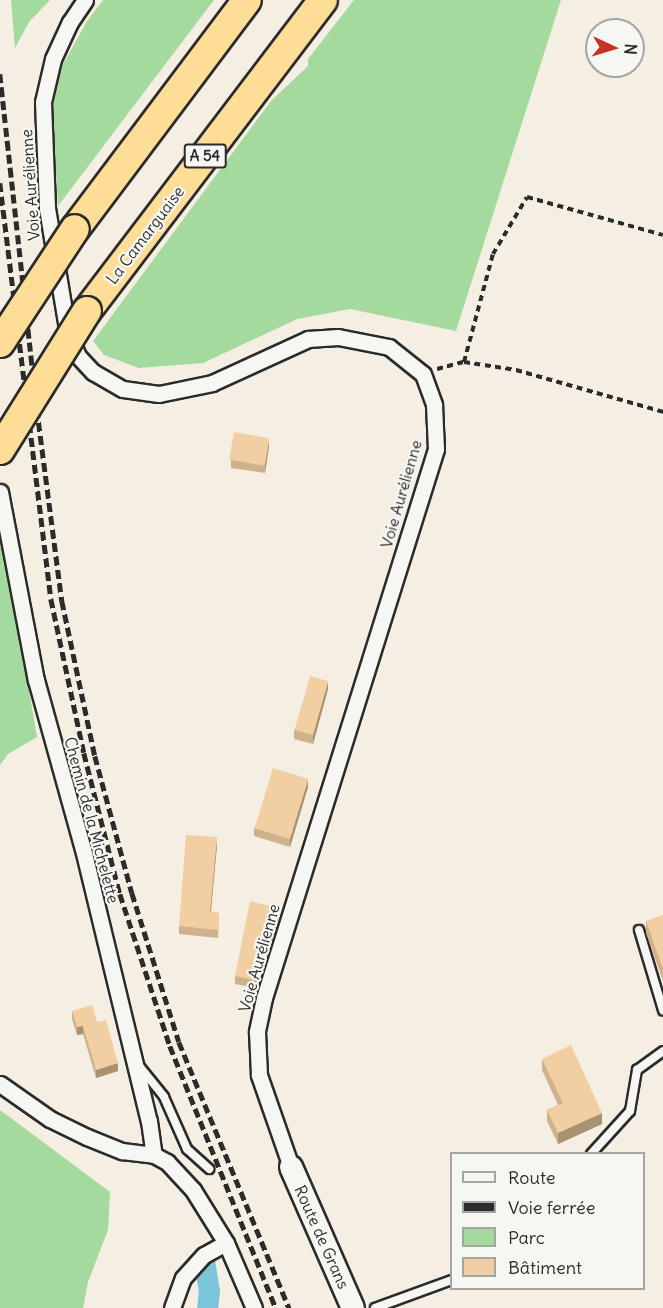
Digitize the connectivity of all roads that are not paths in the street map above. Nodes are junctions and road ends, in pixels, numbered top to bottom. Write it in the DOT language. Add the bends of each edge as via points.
graph roads {
  1 [pos="85,0"];
  2 [pos="248,0"];
  3 [pos="323,0"];
  4 [pos="0,343"];
  5 [pos="0,450"];
  6 [pos="0,492"];
  7 [pos="639,930"];
  8 [pos="663,1010"];
  9 [pos="663,1052"];
  10 [pos="133,1059"];
  11 [pos="0,1084"];
  12 [pos="593,1152"];
  13 [pos="161,1159"];
  14 [pos="291,1167"];
  15 [pos="209,1169"];
  16 [pos="226,1243"];
  17 [pos="450,1281"];
  18 [pos="172,1308"];
  19 [pos="254,1308"];
  20 [pos="353,1308"];
  21 [pos="375,1308"];
  1 -- 14 [label="street, Voie Aurélienne" via="52,59 43,102 47,208 67,329 78,356 93,372 123,389 159,394 212,383 308,339 338,336 389,347 423,374 434,405 436,449 257,1032 259,1075"];
  2 -- 4 [label="highway, bridge" via="75,229"];
  3 -- 5 [label="highway, La Camarguaise / A 54, bridge" via="87,311"];
  6 -- 10 [label="street, Chemin de la Michelette" via="36,680 83,849"];
  7 -- 8 [label="lane"];
  9 -- 12 [label="lane" via="637,1070 630,1111"];
  10 -- 13 [label="street, Chemin de la Michelette"];
  10 -- 15 [label="lane" via="164,1097 187,1149"];
  11 -- 13 [label="street" via="50,1119 87,1137 122,1151"];
  13 -- 16 [label="street" via="193,1190"];
  14 -- 20 [label="street, Route de Grans"];
  16 -- 18 [label="street" via="204,1255 183,1278"];
  16 -- 19 [label="street"];
  17 -- 21 [label="lane"];
}
